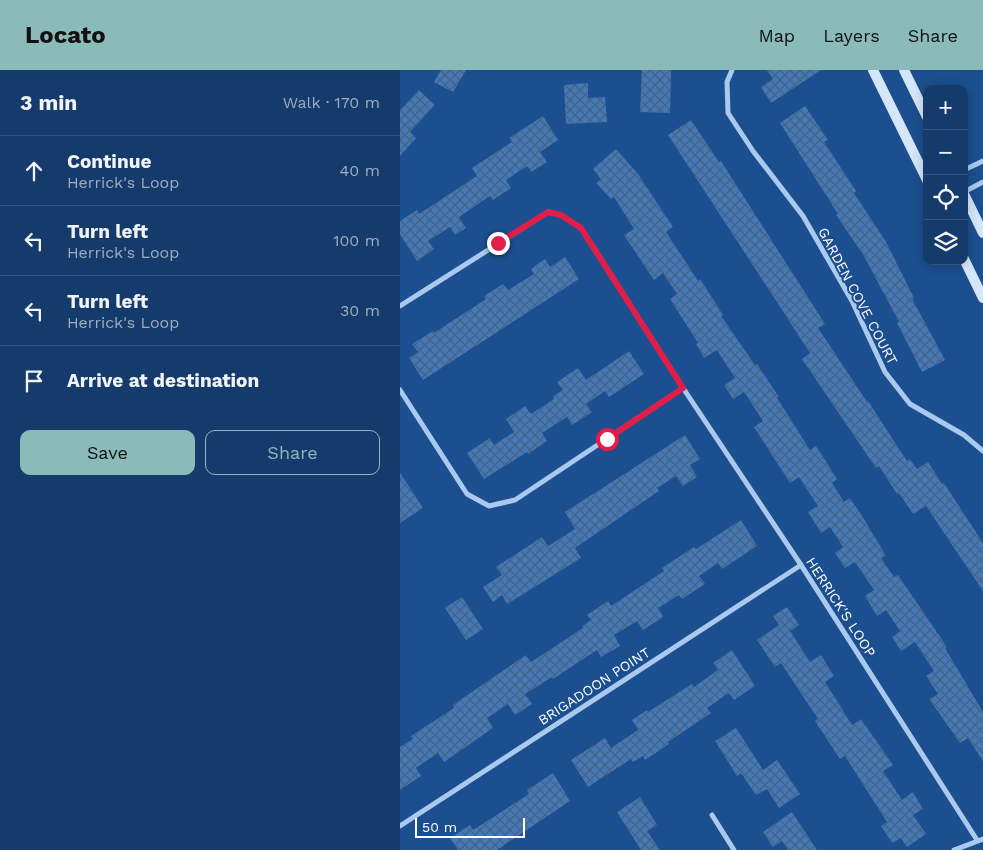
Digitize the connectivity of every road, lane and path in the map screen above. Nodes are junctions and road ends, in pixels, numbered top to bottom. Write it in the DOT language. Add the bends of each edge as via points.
graph roads {
  1 [pos="732,70"];
  2 [pos="873,70"];
  3 [pos="904,70"];
  4 [pos="923,109"];
  5 [pos="983,160"];
  6 [pos="968,168"];
  7 [pos="925,175"];
  8 [pos="983,182"];
  9 [pos="968,191"];
  10 [pos="968,202"];
  11 [pos="983,234"];
  12 [pos="967,265"];
  13 [pos="983,298"];
  14 [pos="400,306"];
  15 [pos="683,388"];
  16 [pos="400,390"];
  17 [pos="983,451"];
  18 [pos="801,565"];
  19 [pos="712,815"];
  20 [pos="400,826"];
  21 [pos="980,840"];
  22 [pos="734,850"];
  23 [pos="954,850"];
  1 -- 17 [label="street, GARDEN COVE COURT" via="727,82 728,113 803,216 852,301 885,372 910,404 964,435"];
  2 -- 7 [label="main road"];
  3 -- 4 [label="main road"];
  5 -- 6 [label="street"];
  8 -- 9 [label="street"];
  10 -- 11 [label="main road"];
  12 -- 13 [label="main road"];
  14 -- 15 [label="street, HERRICK'S LOOP" via="548,212 561,215 581,228"];
  15 -- 16 [label="street" via="515,500 489,506 467,494"];
  15 -- 18 [label="street, HERRICK'S LOOP"];
  18 -- 20 [label="street, BRIGADOON POINT"];
  18 -- 21 [label="street, HERRICK'S LOOP"];
  19 -- 22 [label="street"];
  21 -- 23 [label="street"];
}
